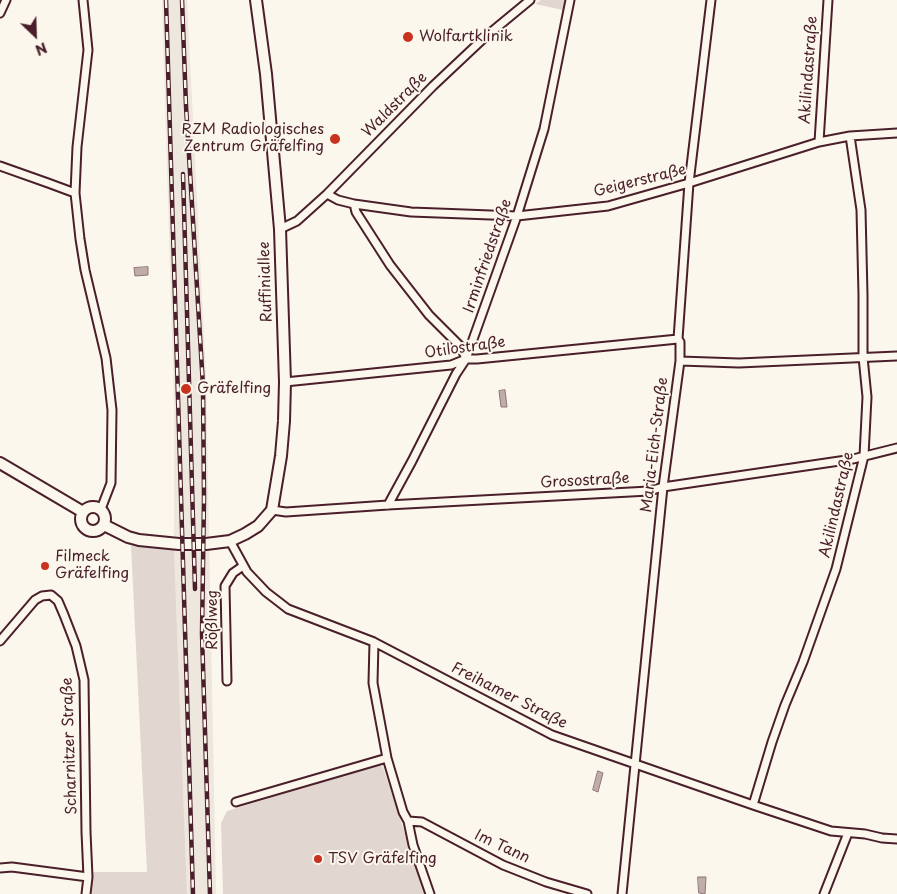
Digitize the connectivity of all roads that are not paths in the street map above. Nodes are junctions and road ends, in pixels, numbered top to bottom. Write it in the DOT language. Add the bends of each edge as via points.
graph roads {
  1 [pos="6,0"];
  2 [pos="83,0"];
  3 [pos="256,0"];
  4 [pos="530,0"];
  5 [pos="570,0"];
  6 [pos="711,0"];
  7 [pos="828,0"];
  8 [pos="0,13"];
  9 [pos="897,133"];
  10 [pos="850,136"];
  11 [pos="819,142"];
  12 [pos="0,166"];
  13 [pos="689,183"];
  14 [pos="75,193"];
  15 [pos="327,194"];
  16 [pos="354,204"];
  17 [pos="517,216"];
  18 [pos="280,229"];
  19 [pos="678,339"];
  20 [pos="897,356"];
  21 [pos="863,357"];
  22 [pos="466,359"];
  23 [pos="680,361"];
  24 [pos="285,382"];
  25 [pos="897,448"];
  26 [pos="864,456"];
  27 [pos="0,463"];
  28 [pos="663,487"];
  29 [pos="388,505"];
  30 [pos="101,509"];
  31 [pos="272,510"];
  32 [pos="82,512"];
  33 [pos="104,525"];
  34 [pos="230,541"];
  35 [pos="243,566"];
  36 [pos="0,641"];
  37 [pos="374,642"];
  38 [pos="227,681"];
  39 [pos="387,758"];
  40 [pos="635,765"];
  41 [pos="236,802"];
  42 [pos="753,805"];
  43 [pos="408,821"];
  44 [pos="848,833"];
  45 [pos="897,839"];
  46 [pos="0,868"];
  47 [pos="88,877"];
  48 [pos="86,894"];
  49 [pos="430,894"];
  50 [pos="588,894"];
  51 [pos="622,894"];
  52 [pos="824,894"];
  1 -- 8 [label="street"];
  2 -- 14 [label="street" via="88,50"];
  3 -- 18 [label="street, Ruffiniallee"];
  4 -- 15 [label="street, Waldstraße" via="433,86"];
  5 -- 17 [label="street, Irminfriedstraße" via="544,129"];
  6 -- 13 [label="street, Maria-Eich-Straße"];
  7 -- 11 [label="street, Akilindastraße"];
  9 -- 10 [label="street, Geigerstraße"];
  10 -- 11 [label="street, Geigerstraße"];
  10 -- 21 [label="street, Akilindastraße" via="861,210"];
  11 -- 13 [label="street, Geigerstraße"];
  12 -- 14 [label="street"];
  13 -- 17 [label="street, Geigerstraße" via="608,206"];
  13 -- 19 [label="street, Maria-Eich-Straße"];
  14 -- 30 [label="street" via="85,270 106,358 112,410 111,483"];
  15 -- 16 [label="street, Geigerstraße"];
  15 -- 18 [label="street, Waldstraße" via="297,221"];
  16 -- 17 [label="street, Geigerstraße" via="411,212"];
  16 -- 22 [label="street" via="390,265 429,315 460,347"];
  17 -- 22 [label="street, Irminfriedstraße"];
  18 -- 24 [label="street, Ruffiniallee"];
  19 -- 22 [label="street, Otilostraße"];
  19 -- 23 [label="street, Maria-Eich-Straße"];
  20 -- 21 [label="street"];
  21 -- 23 [label="street" via="739,363"];
  21 -- 26 [label="street, Akilindastraße" via="867,397"];
  22 -- 24 [label="street, Otilostraße" via="451,365"];
  22 -- 29 [label="street, Irminfriedstraße"];
  23 -- 28 [label="street, Maria-Eich-Straße"];
  24 -- 31 [label="street, Ruffiniallee" via="281,456"];
  25 -- 26 [label="street, Grosostraße"];
  26 -- 28 [label="street, Grosostraße"];
  26 -- 42 [label="street, Akilindastraße" via="836,569 781,714"];
  27 -- 32 [label="street"];
  28 -- 29 [label="street, Grosostraße" via="649,491"];
  28 -- 40 [label="street, Maria-Eich-Straße"];
  29 -- 31 [label="street, Grosostraße" via="286,512"];
  30 -- 32 [label="street" via="89,507"];
  30 -- 33 [label="street" via="105,516"];
  31 -- 34 [label="street" via="258,526"];
  32 -- 33 [label="street" via="81,522 86,530 94,532"];
  33 -- 34 [label="street" via="139,540 179,544"];
  34 -- 35 [label="street, Freihamer Straße"];
  35 -- 37 [label="street, Freihamer Straße" via="262,588 288,609"];
  35 -- 38 [label="street, Rößlweg" via="233,573 225,586"];
  36 -- 47 [label="street, Scharnitzer Straße" via="36,600 51,595 58,600 76,646 84,680"];
  37 -- 39 [label="street" via="373,683"];
  37 -- 40 [label="street, Freihamer Straße" via="552,735"];
  39 -- 41 [label="street"];
  39 -- 43 [label="street"];
  40 -- 42 [label="street, Freihamer Straße"];
  40 -- 51 [label="street, Maria-Eich-Straße"];
  42 -- 44 [label="street, Freihamer Straße" via="831,831"];
  43 -- 49 [label="street"];
  43 -- 50 [label="street, Im Tann" via="422,822 503,865"];
  44 -- 45 [label="street, Freihamer Straße"];
  44 -- 52 [label="street"];
  46 -- 47 [label="street"];
  47 -- 48 [label="street, Scharnitzer Straße"];
}
